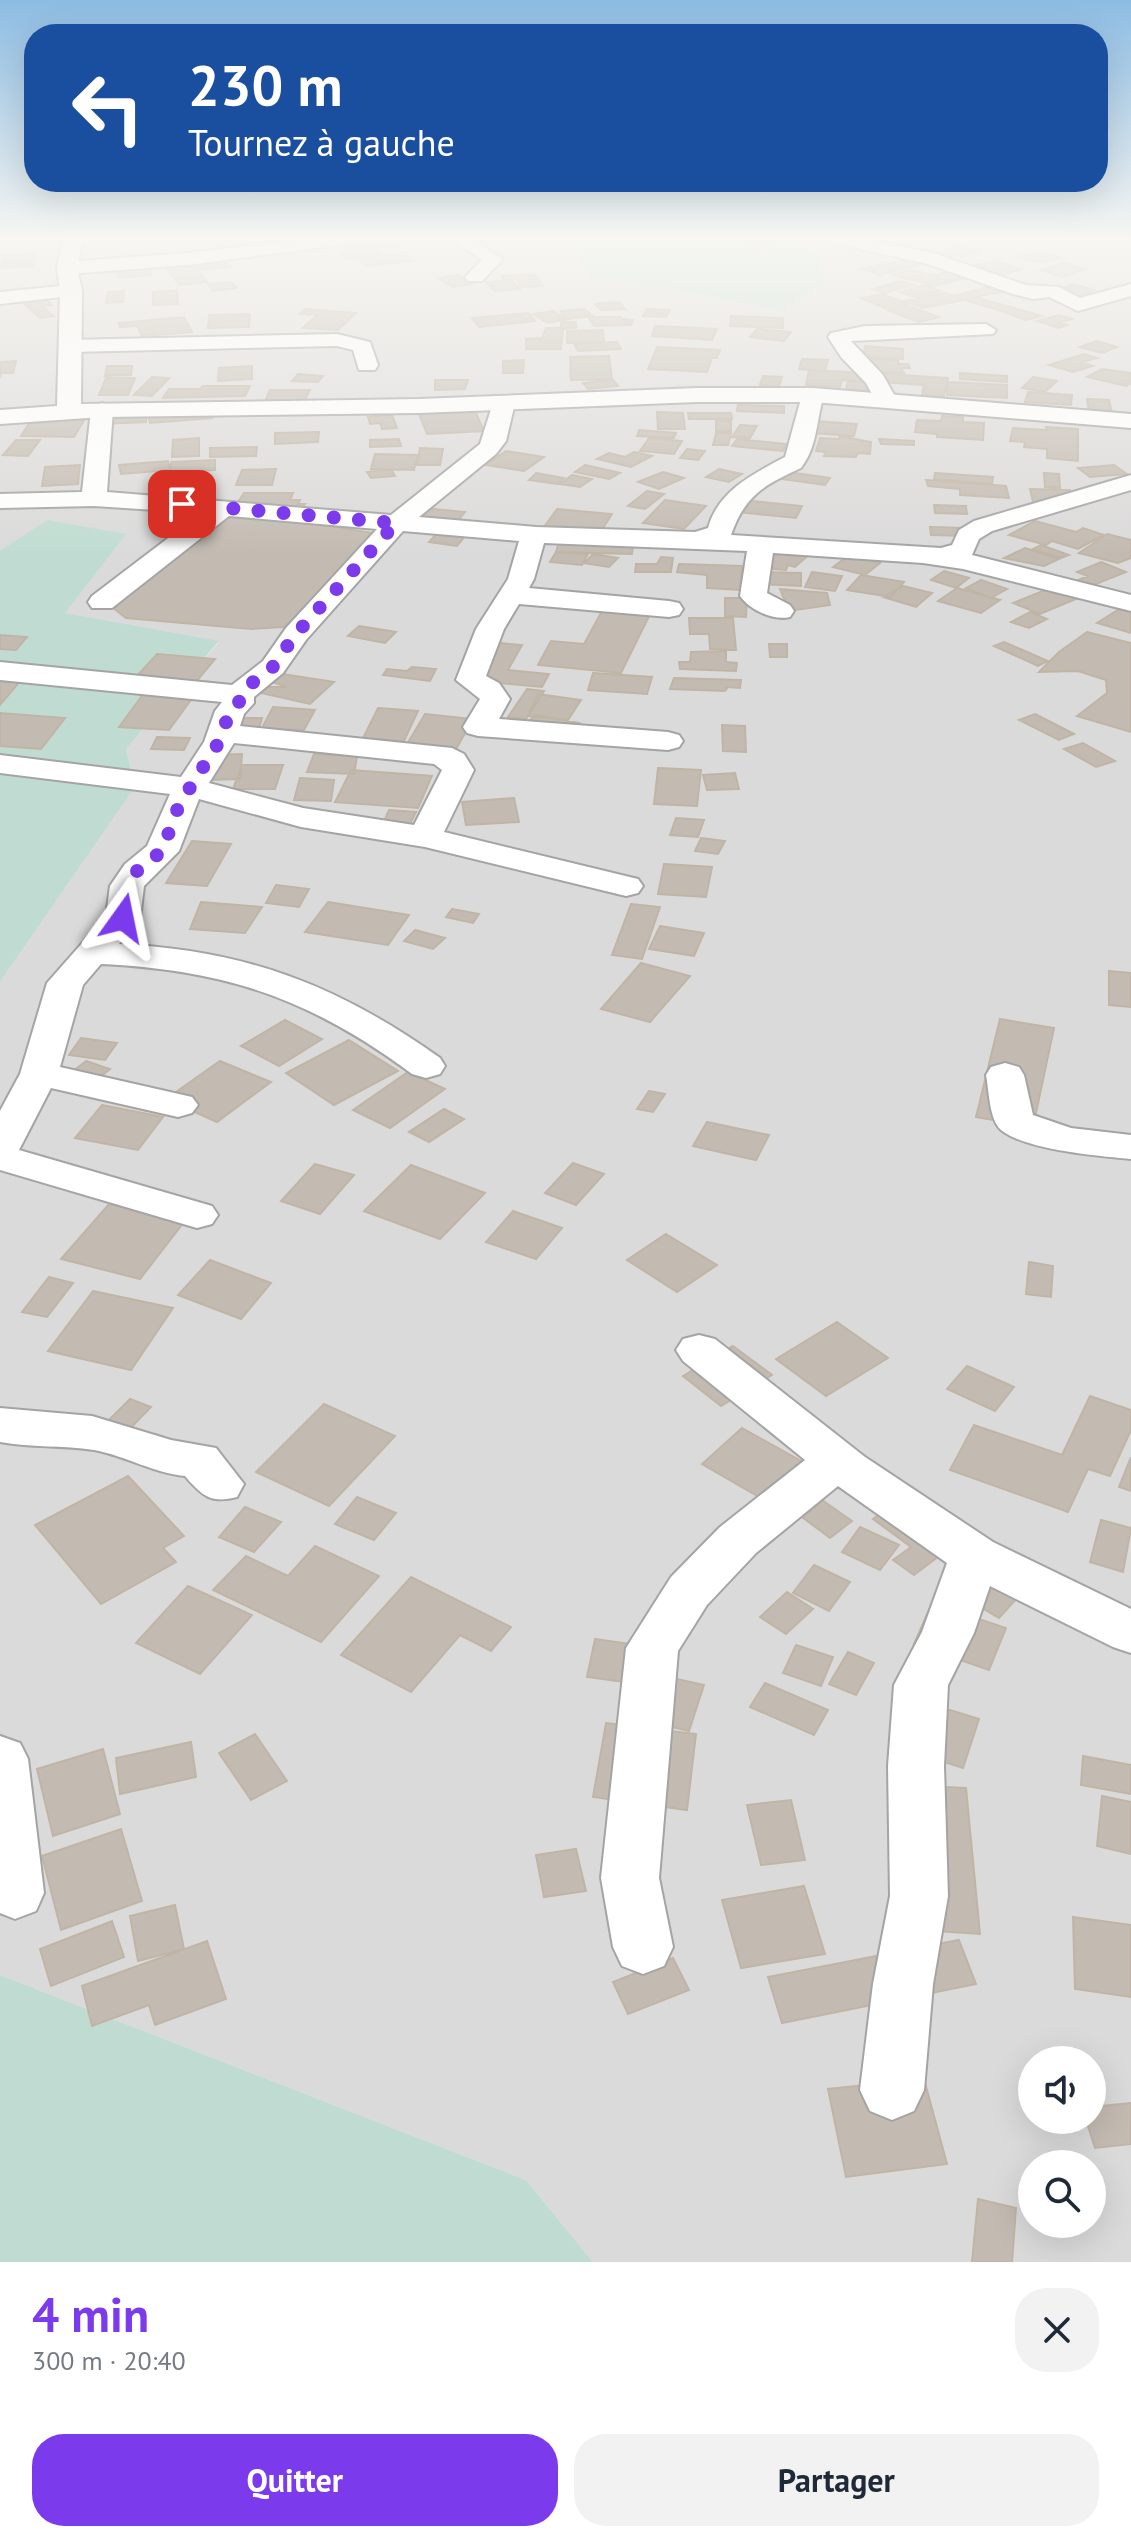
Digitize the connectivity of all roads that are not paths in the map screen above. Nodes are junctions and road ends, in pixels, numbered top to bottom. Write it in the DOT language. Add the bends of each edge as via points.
graph roads {
  1 [pos="179,344"];
  2 [pos="352,344"];
  3 [pos="841,344"];
  4 [pos="70,346"];
  5 [pos="367,365"];
  6 [pos="813,395"];
  7 [pos="886,400"];
  8 [pos="504,403"];
  9 [pos="102,410"];
  10 [pos="69,411"];
  11 [pos="0,417"];
  12 [pos="1131,421"];
  13 [pos="1131,482"];
  14 [pos="94,499"];
  15 [pos="0,501"];
  16 [pos="223,508"];
  17 [pos="396,523"];
  18 [pos="536,535"];
  19 [pos="697,540"];
  20 [pos="761,545"];
  21 [pos="927,556"];
  22 [pos="511,595"];
  23 [pos="102,602"];
  24 [pos="1131,603"];
  25 [pos="669,609"];
  26 [pos="780,611"];
  27 [pos="0,671"];
  28 [pos="239,695"];
  29 [pos="224,733"];
  30 [pos="668,741"];
  31 [pos="0,764"];
  32 [pos="189,787"];
  33 [pos="425,837"];
  34 [pos="626,886"];
  35 [pos="91,953"];
  36 [pos="426,1066"];
  37 [pos="39,1074"];
  38 [pos="1005,1075"];
  39 [pos="178,1105"];
  40 [pos="1131,1147"];
  41 [pos="0,1148"];
  42 [pos="0,1157"];
  43 [pos="197,1215"];
  44 [pos="699,1350"];
  45 [pos="0,1425"];
  46 [pos="838,1460"];
  47 [pos="220,1484"];
  48 [pos="975,1556"];
  49 [pos="1131,1632"];
  50 [pos="0,1759"];
  51 [pos="15,1893"];
  52 [pos="643,1947"];
  53 [pos="892,2090"];
  1 -- 4 [label="street"];
  2 -- 5 [label="street" via="363,346"];
  3 -- 7 [label="street" via="874,375"];
  4 -- 10 [label="street"];
  6 -- 7 [label="street"];
  6 -- 8 [label="street"];
  6 -- 19 [label="street" via="796,462 733,498 722,513 719,533"];
  7 -- 12 [label="street"];
  8 -- 9 [label="street"];
  8 -- 17 [label="street" via="488,449"];
  9 -- 10 [label="street"];
  9 -- 14 [label="street"];
  10 -- 11 [label="street"];
  13 -- 21 [label="street" via="983,526 968,535 959,553"];
  14 -- 15 [label="street"];
  14 -- 16 [label="street"];
  16 -- 17 [label="street"];
  16 -- 23 [label="street"];
  17 -- 18 [label="street"];
  17 -- 28 [label="street" via="266,675"];
  18 -- 19 [label="street"];
  18 -- 22 [label="street"];
  19 -- 20 [label="street"];
  20 -- 21 [label="street"];
  20 -- 26 [label="street" via="753,596"];
  21 -- 24 [label="street"];
  22 -- 25 [label="street"];
  22 -- 30 [label="street" via="490,629 470,680 489,689 495,699 478,727"];
  27 -- 28 [label="street"];
  28 -- 29 [label="street"];
  29 -- 32 [label="street"];
  29 -- 33 [label="street" via="441,755 453,761 458,770"];
  31 -- 32 [label="street"];
  32 -- 33 [label="street" via="301,817"];
  32 -- 35 [label="street" via="162,851 127,886 123,918"];
  33 -- 34 [label="street"];
  35 -- 36 [label="street" via="180,960 252,974 346,1012"];
  35 -- 37 [label="street" via="65,983"];
  37 -- 39 [label="street"];
  37 -- 41 [label="street"];
  38 -- 40 [label="street" via="1015,1121 1037,1133"];
  42 -- 43 [label="street"];
  44 -- 46 [label="street"];
  45 -- 47 [label="street" via="92,1433 166,1457 199,1460"];
  46 -- 48 [label="street"];
  46 -- 52 [label="street" via="738,1540 689,1591 652,1648 630,1878"];
  48 -- 49 [label="street"];
  48 -- 53 [label="street" via="948,1633 921,1685 916,1766 919,1896"];
  50 -- 51 [label="street"];
}
